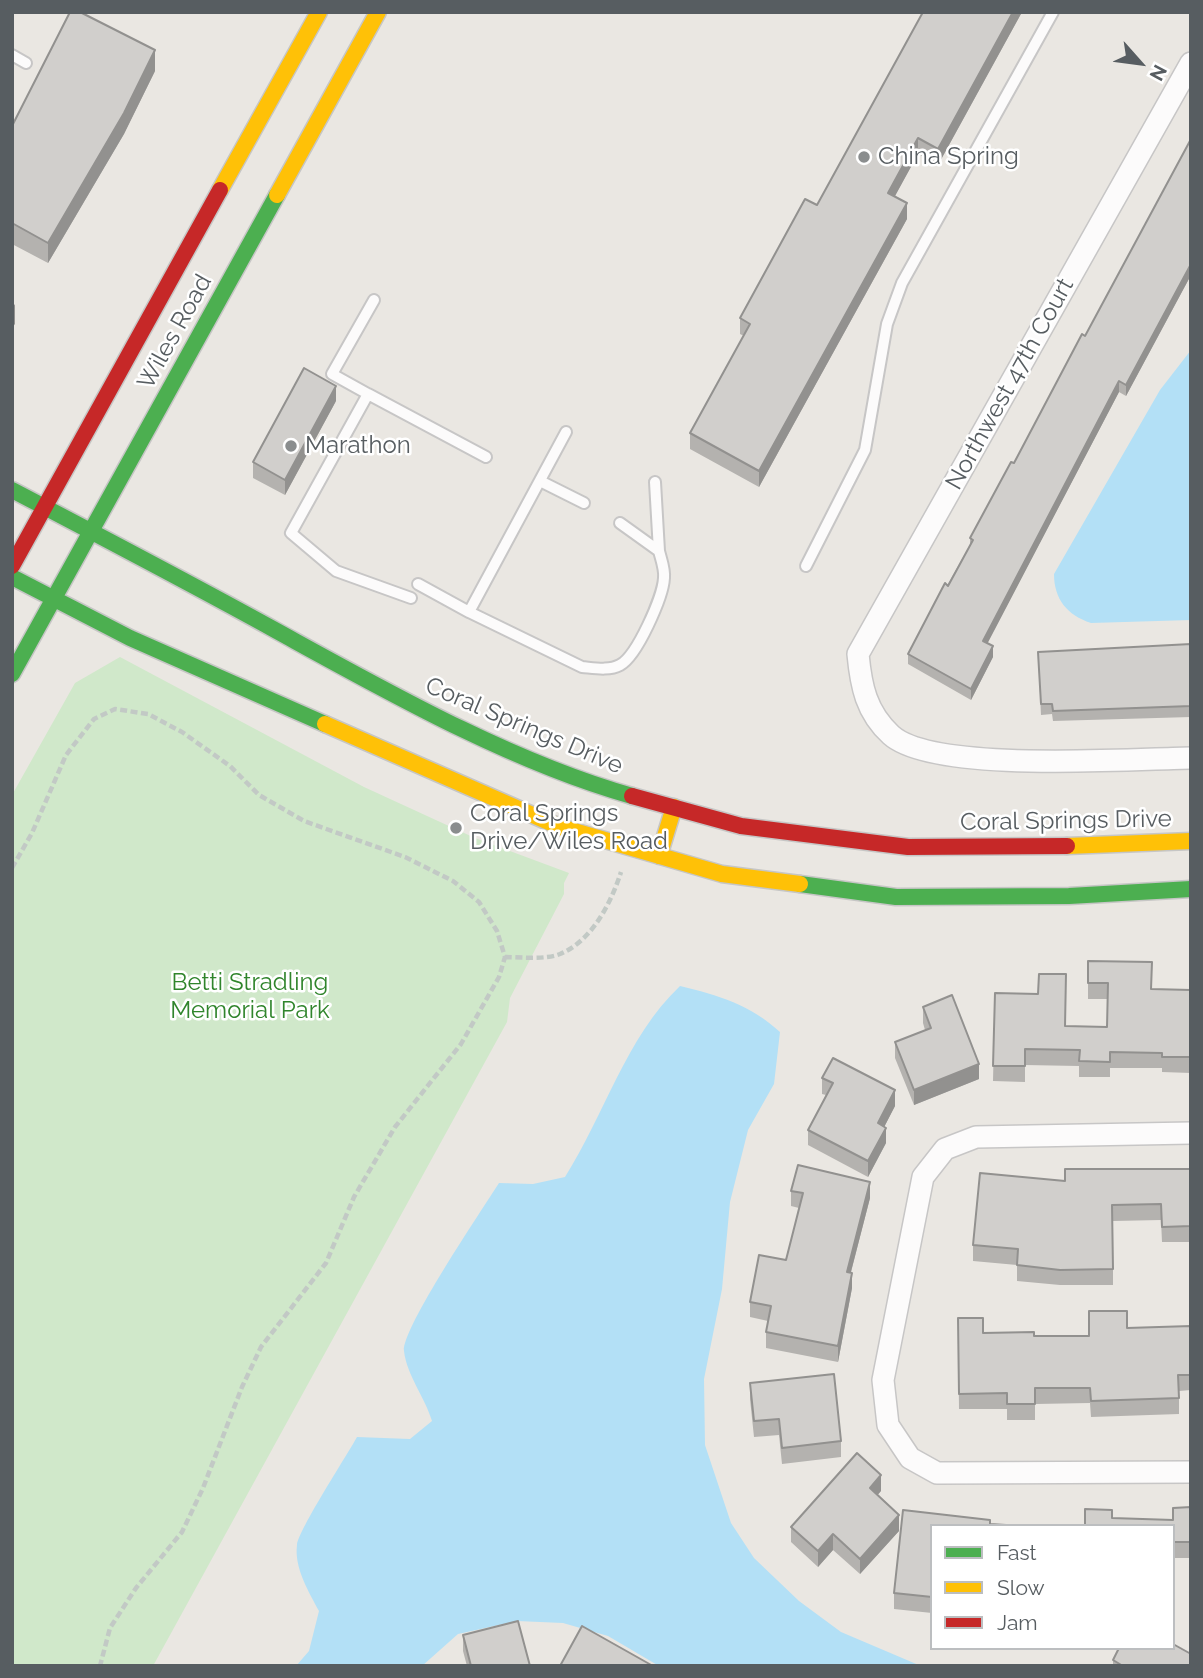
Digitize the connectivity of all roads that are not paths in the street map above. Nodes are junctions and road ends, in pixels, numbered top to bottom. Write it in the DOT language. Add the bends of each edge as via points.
graph roads {
  1 [pos="319,12"];
  2 [pos="378,12"];
  3 [pos="1054,12"];
  4 [pos="12,55"];
  5 [pos="26,63"];
  6 [pos="1191,63"];
  7 [pos="374,300"];
  8 [pos="368,394"];
  9 [pos="566,432"];
  10 [pos="486,457"];
  11 [pos="540,481"];
  12 [pos="655,482"];
  13 [pos="12,490"];
  14 [pos="584,503"];
  15 [pos="45,508"];
  16 [pos="620,523"];
  17 [pos="90,532"];
  18 [pos="659,551"];
  19 [pos="12,566"];
  20 [pos="806,566"];
  21 [pos="12,577"];
  22 [pos="418,584"];
  23 [pos="411,598"];
  24 [pos="55,599"];
  25 [pos="469,612"];
  26 [pos="12,674"];
  27 [pos="1191,758"];
  28 [pos="674,807"];
  29 [pos="1191,841"];
  30 [pos="659,856"];
  31 [pos="1191,890"];
  32 [pos="1191,1133"];
  33 [pos="1191,1472"];
  1 -- 15 [label="main road, Wiles Road"];
  2 -- 17 [label="main road, Wiles Road"];
  3 -- 20 [label="lane" via="902,283 887,324 865,450"];
  4 -- 5 [label="lane"];
  6 -- 27 [label="street, Northwest 47th Court" via="858,654 861,688 871,711 893,737 941,755 998,761"];
  7 -- 8 [label="lane" via="332,374"];
  8 -- 10 [label="lane"];
  8 -- 23 [label="lane" via="291,533 335,571"];
  9 -- 11 [label="lane"];
  11 -- 14 [label="lane"];
  11 -- 25 [label="lane"];
  12 -- 18 [label="lane"];
  13 -- 15 [label="main road, Coral Springs Drive"];
  15 -- 17 [label="main road, Coral Springs Drive"];
  15 -- 19 [label="main road, Wiles Road"];
  16 -- 18 [label="lane"];
  17 -- 24 [label="main road, Wiles Road"];
  17 -- 28 [label="main road, Coral Springs Drive" via="394,696 584,782"];
  18 -- 25 [label="lane" via="665,574 662,595 632,652 620,665 582,667"];
  21 -- 24 [label="main road"];
  22 -- 25 [label="lane"];
  24 -- 26 [label="main road, Wiles Road"];
  24 -- 30 [label="main road" via="130,638 356,740 561,827"];
  28 -- 29 [label="main road, Coral Springs Drive" via="741,826 908,847"];
  28 -- 30 [label="main road"];
  30 -- 31 [label="main road" via="722,874 896,897"];
  32 -- 33 [label="street" via="976,1137 945,1149 923,1177 883,1380 888,1425 910,1458 937,1473"];
}
